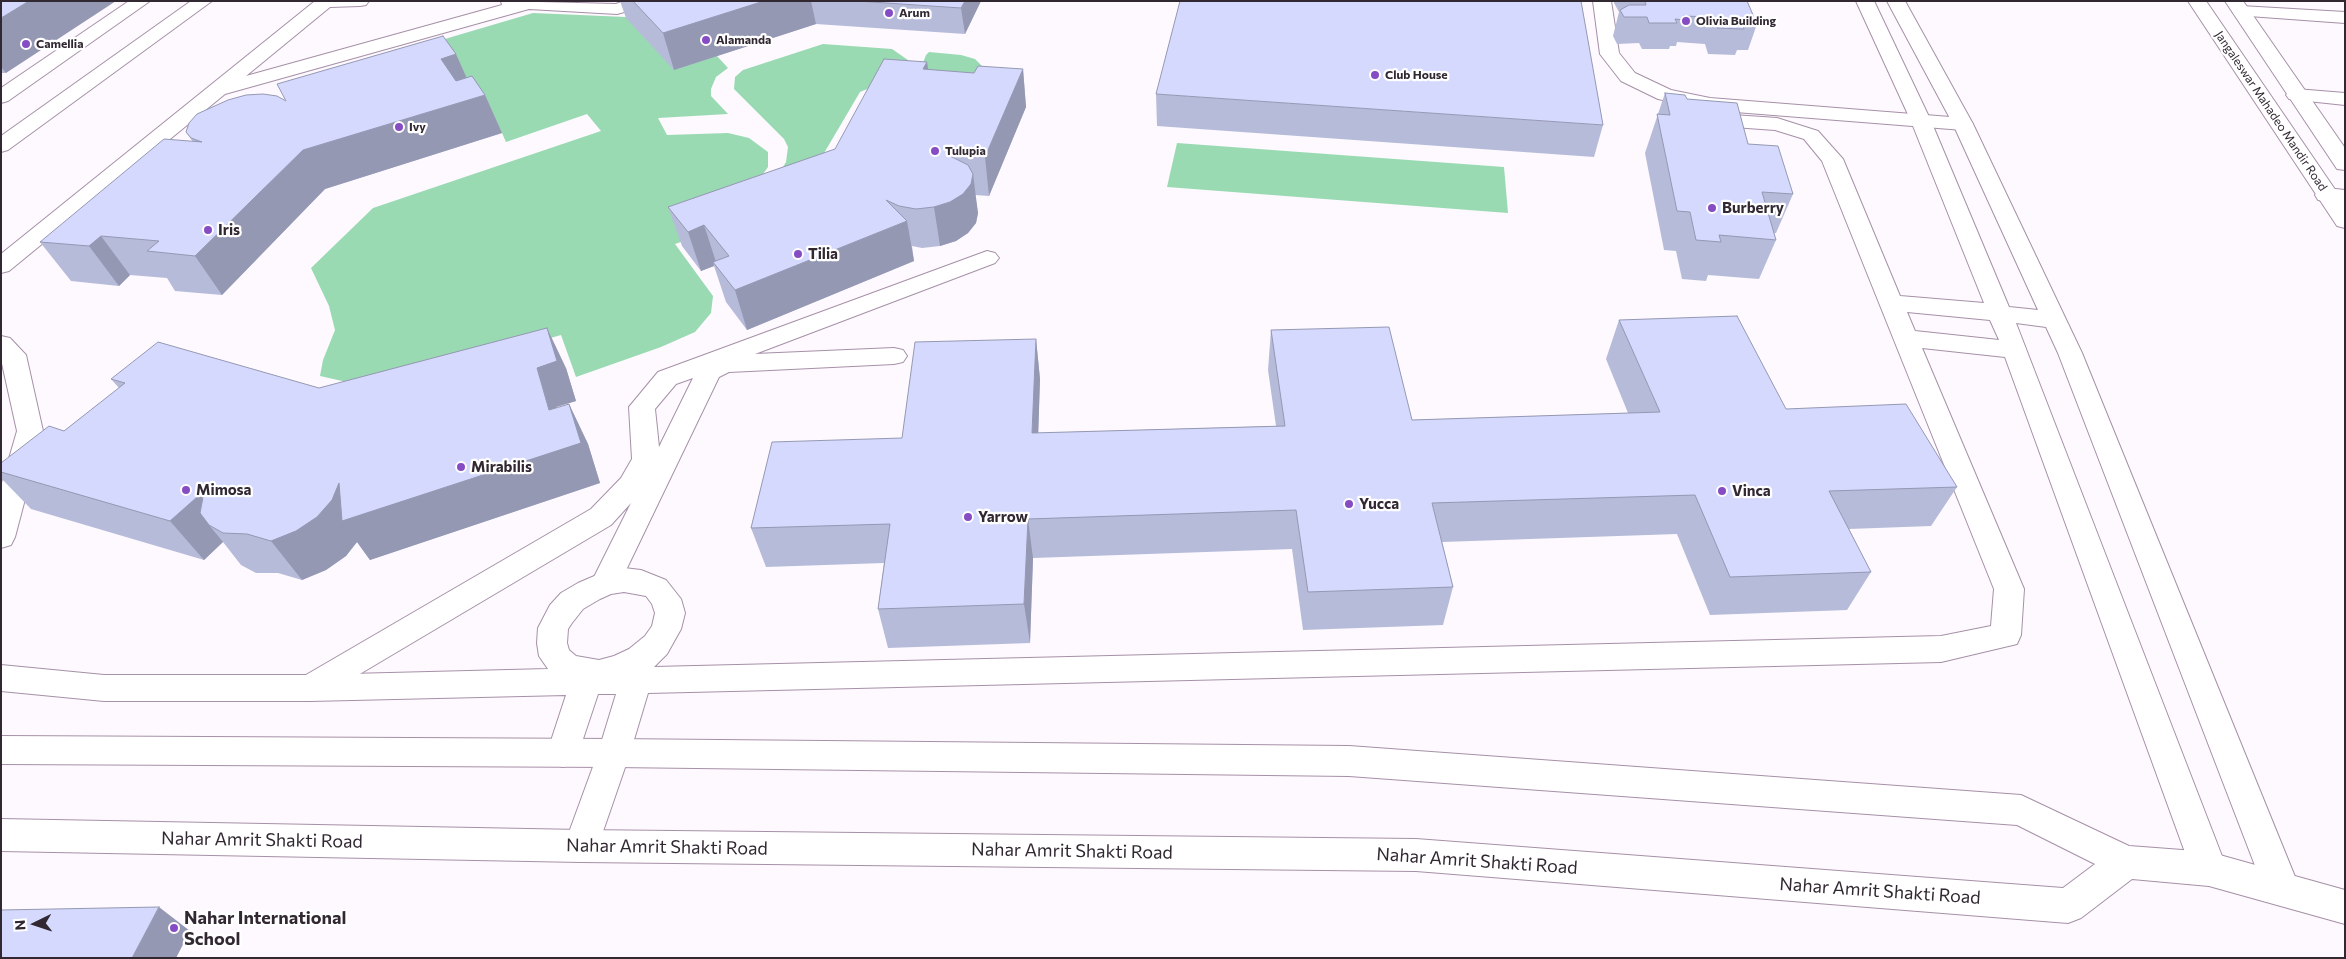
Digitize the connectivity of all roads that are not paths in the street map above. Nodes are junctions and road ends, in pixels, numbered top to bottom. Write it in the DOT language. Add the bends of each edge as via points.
graph roads {
  1 [pos="141,1"];
  2 [pos="203,1"];
  3 [pos="325,1"];
  4 [pos="360,1"];
  5 [pos="505,1"];
  6 [pos="644,1"];
  7 [pos="1602,1"];
  8 [pos="1865,1"];
  9 [pos="1896,1"];
  10 [pos="2197,1"];
  11 [pos="526,4"];
  12 [pos="2237,6"];
  13 [pos="2345,18"];
  14 [pos="217,91"];
  15 [pos="2296,95"];
  16 [pos="1,97"];
  17 [pos="2345,99"];
  18 [pos="1733,121"];
  19 [pos="1921,121"];
  20 [pos="1963,124"];
  21 [pos="1,146"];
  22 [pos="2345,164"];
  23 [pos="153,169"];
  24 [pos="112,176"];
  25 [pos="2336,196"];
  26 [pos="2345,221"];
  27 [pos="987,258"];
  28 [pos="1,266"];
  29 [pos="1890,303"];
  30 [pos="1999,313"];
  31 [pos="2054,320"];
  32 [pos="1905,338"];
  33 [pos="1,344"];
  34 [pos="2015,350"];
  35 [pos="894,356"];
  36 [pos="1,537"];
  37 [pos="606,583"];
  38 [pos="638,669"];
  39 [pos="588,677"];
  40 [pos="1,678"];
  41 [pos="310,688"];
  42 [pos="1,750"];
  43 [pos="563,753"];
  44 [pos="614,753"];
  45 [pos="1,835"];
  46 [pos="581,846"];
  47 [pos="2126,862"];
  48 [pos="2209,869"];
  49 [pos="2282,889"];
  50 [pos="2345,907"];
  1 -- 16 [label="street"];
  2 -- 21 [label="street"];
  3 -- 4 [label="street"];
  3 -- 14 [label="street"];
  5 -- 11 [label="street"];
  6 -- 11 [label="street" via="617,9"];
  7 -- 19 [label="street" via="1610,54 1628,77 1665,95 1710,104"];
  8 -- 19 [label="street"];
  9 -- 20 [label="street"];
  10 -- 25 [label="street, Jangaleswar Mahadeo Mandir Road"];
  11 -- 14 [label="street"];
  12 -- 13 [label="street"];
  12 -- 15 [label="street"];
  14 -- 24 [label="street"];
  15 -- 17 [label="street"];
  15 -- 22 [label="street"];
  18 -- 29 [label="street" via="1777,124 1812,135 1832,159"];
  19 -- 20 [label="street"];
  19 -- 30 [label="street"];
  20 -- 31 [label="street"];
  23 -- 24 [label="street"];
  24 -- 28 [label="street"];
  25 -- 26 [label="street, Jangaleswar Mahadeo Mandir Road"];
  27 -- 41 [label="street" via="667,378 642,407 646,458 631,485 602,517"];
  29 -- 30 [label="street"];
  29 -- 32 [label="street"];
  30 -- 31 [label="street"];
  30 -- 34 [label="street"];
  31 -- 49 [label="street" via="2070,353"];
  32 -- 34 [label="street"];
  32 -- 38 [label="street" via="2009,589 2006,635 1941,649"];
  33 -- 36 [label="street" via="13,355 30,431"];
  34 -- 48 [label="street"];
  35 -- 37 [label="street" via="726,364 709,371"];
  37 -- 38 [label="street" via="641,582 656,588 666,599 670,613 666,629"];
  37 -- 39 [label="street" via="572,601 553,628 555,656"];
  38 -- 39 [label="street"];
  38 -- 44 [label="street"];
  39 -- 41 [label="street"];
  39 -- 43 [label="street"];
  40 -- 41 [label="street" via="104,688"];
  42 -- 43 [label="street"];
  43 -- 44 [label="street"];
  44 -- 46 [label="street"];
  44 -- 47 [label="street" via="1349,761 2021,810"];
  45 -- 46 [label="street, Nahar Amrit Shakti Road"];
  46 -- 47 [label="street, Nahar Amrit Shakti Road" via="1416,855 2068,906"];
  47 -- 48 [label="street"];
  48 -- 49 [label="street"];
  49 -- 50 [label="street"];
}
